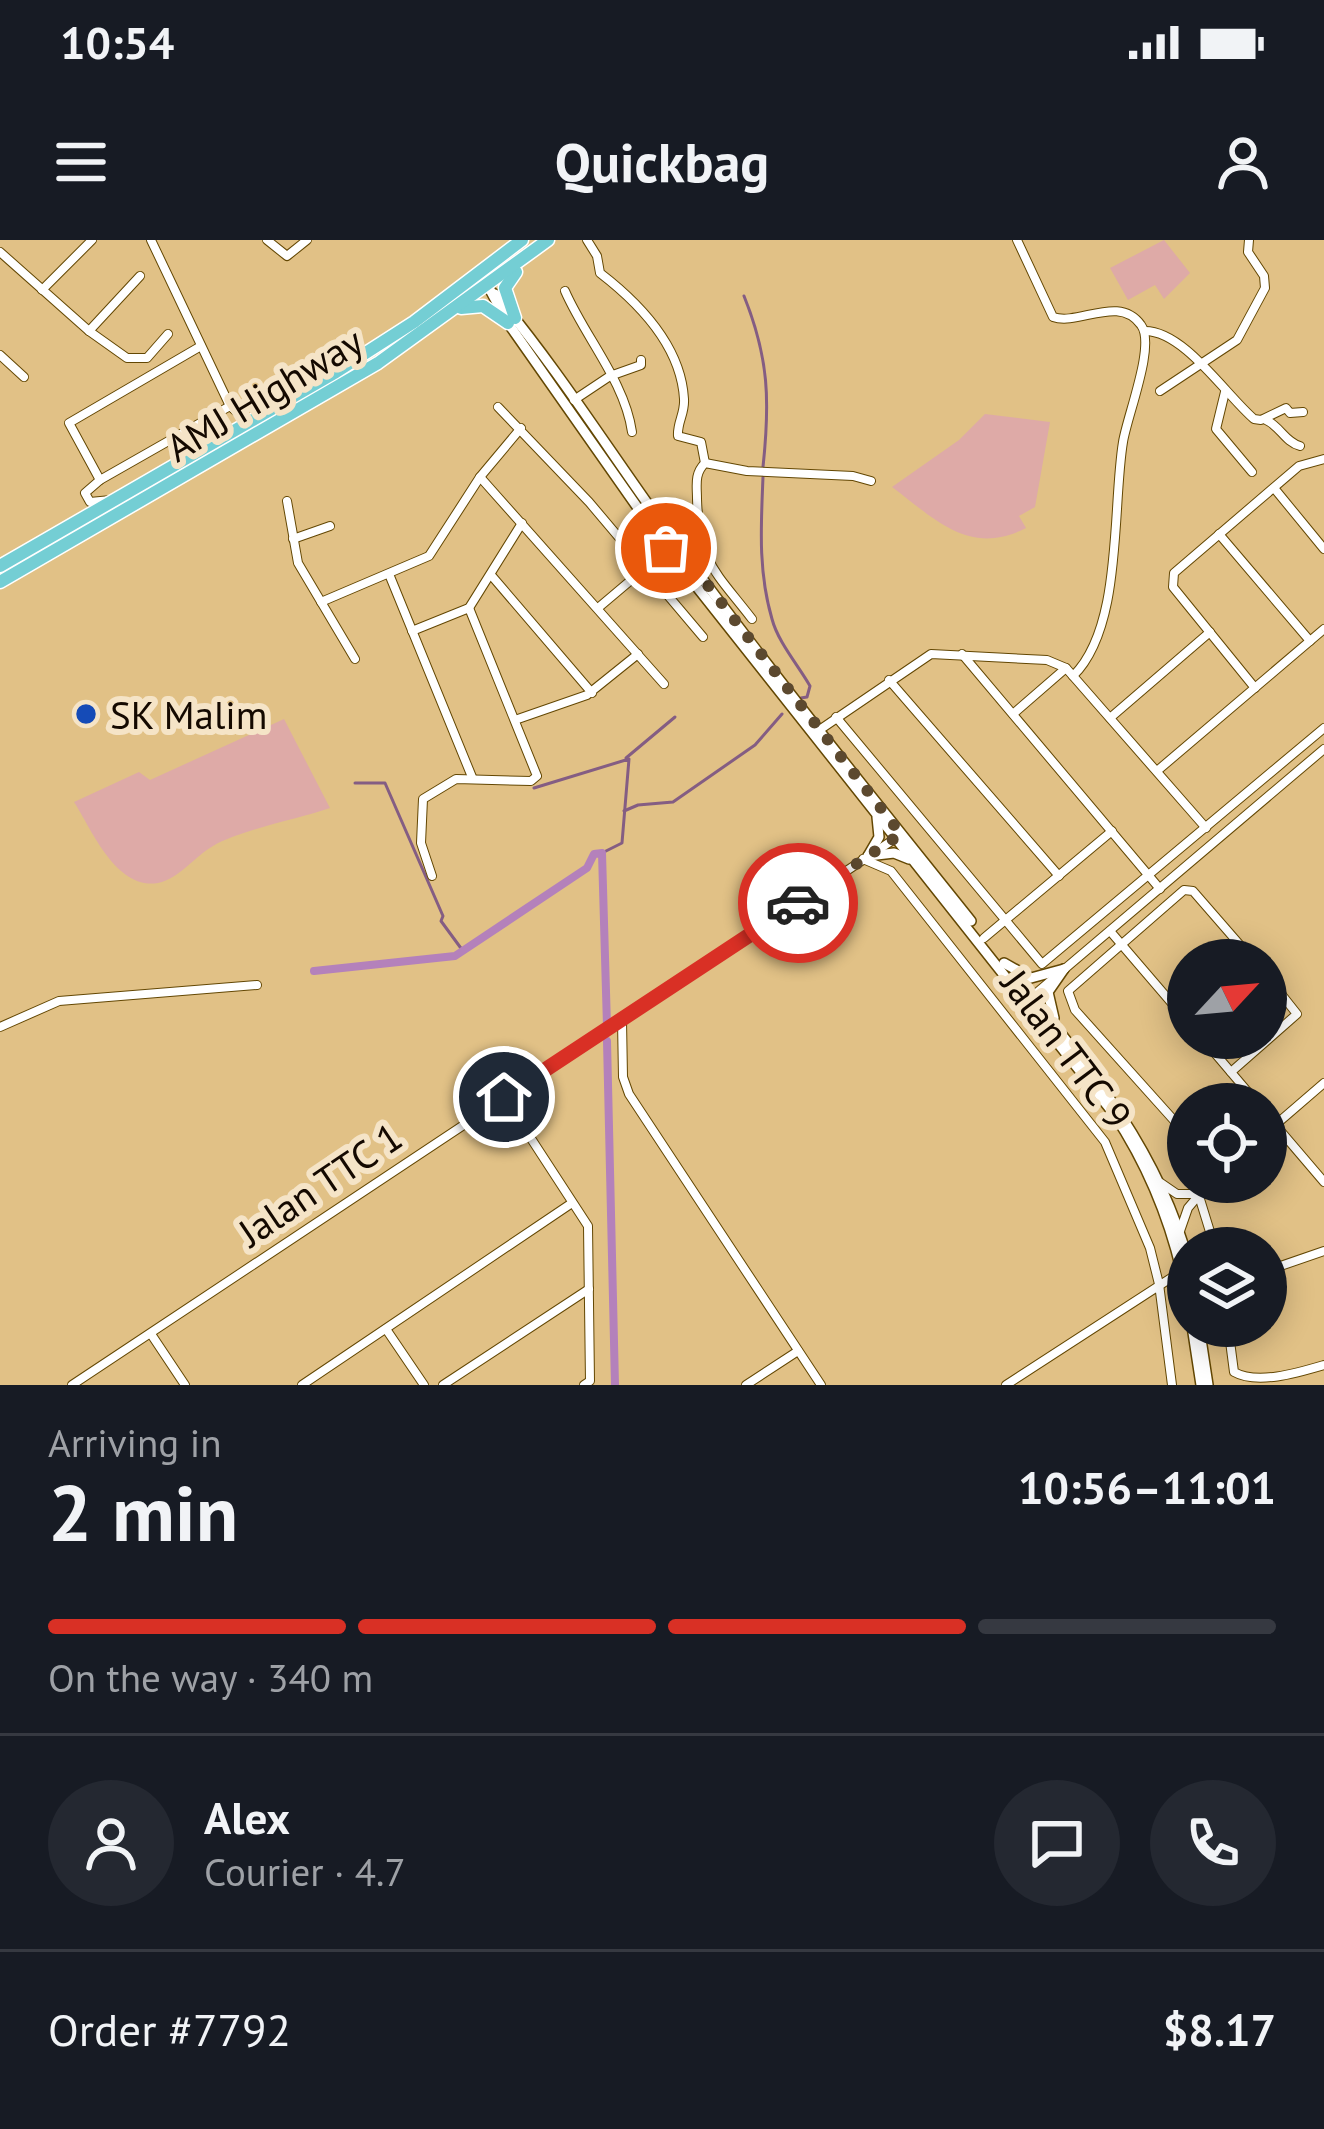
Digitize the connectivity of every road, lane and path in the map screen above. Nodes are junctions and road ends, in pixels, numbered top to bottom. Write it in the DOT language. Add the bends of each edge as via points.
graph roads {
  1 [pos="152,240"];
  2 [pos="267,240"];
  3 [pos="307,240"];
  4 [pos="522,240"];
  5 [pos="587,240"];
  6 [pos="1016,240"];
  7 [pos="1249,240"];
  8 [pos="88,242"];
  9 [pos="544,243"];
  10 [pos="0,252"];
  11 [pos="140,276"];
  12 [pos="488,286"];
  13 [pos="42,290"];
  14 [pos="565,291"];
  15 [pos="456,309"];
  16 [pos="511,321"];
  17 [pos="89,331"];
  18 [pos="1145,331"];
  19 [pos="168,334"];
  20 [pos="380,344"];
  21 [pos="201,346"];
  22 [pos="0,355"];
  23 [pos="641,359"];
  24 [pos="1199,364"];
  25 [pos="610,376"];
  26 [pos="24,377"];
  27 [pos="1160,391"];
  28 [pos="1225,391"];
  29 [pos="572,401"];
  30 [pos="230,406"];
  31 [pos="498,406"];
  32 [pos="1303,412"];
  33 [pos="1264,419"];
  34 [pos="249,422"];
  35 [pos="520,428"];
  36 [pos="632,432"];
  37 [pos="222,438"];
  38 [pos="1300,446"];
  39 [pos="1324,459"];
  40 [pos="705,464"];
  41 [pos="1252,472"];
  42 [pos="480,477"];
  43 [pos="100,480"];
  44 [pos="872,481"];
  45 [pos="1274,488"];
  46 [pos="112,501"];
  47 [pos="286,501"];
  48 [pos="523,524"];
  49 [pos="330,526"];
  50 [pos="1219,534"];
  51 [pos="293,539"];
  52 [pos="671,545"];
  53 [pos="1324,549"];
  54 [pos="0,566"];
  55 [pos="645,566"];
  56 [pos="389,574"];
  57 [pos="491,575"];
  58 [pos="0,582"];
  59 [pos="321,602"];
  60 [pos="469,608"];
  61 [pos="598,608"];
  62 [pos="752,620"];
  63 [pos="1324,629"];
  64 [pos="412,631"];
  65 [pos="1210,632"];
  66 [pos="703,638"];
  67 [pos="1310,641"];
  68 [pos="638,654"];
  69 [pos="962,654"];
  70 [pos="355,659"];
  71 [pos="1070,672"];
  72 [pos="889,680"];
  73 [pos="664,684"];
  74 [pos="1255,688"];
  75 [pos="592,693"];
  76 [pos="1013,714"];
  77 [pos="836,717"];
  78 [pos="1110,718"];
  79 [pos="515,720"];
  80 [pos="1324,728"];
  81 [pos="815,733"];
  82 [pos="1324,749"];
  83 [pos="1156,771"];
  84 [pos="472,777"];
  85 [pos="876,813"];
  86 [pos="1206,828"];
  87 [pos="1112,831"];
  88 [pos="898,836"];
  89 [pos="866,858"];
  90 [pos="916,863"];
  91 [pos="1148,874"];
  92 [pos="1059,876"];
  93 [pos="432,877"];
  94 [pos="1160,889"];
  95 [pos="1004,922"];
  96 [pos="1110,931"];
  97 [pos="984,938"];
  98 [pos="1234,939"];
  99 [pos="1122,944"];
  100 [pos="1004,963"];
  101 [pos="1064,970"];
  102 [pos="257,985"];
  103 [pos="1167,997"];
  104 [pos="1029,999"];
  105 [pos="622,1019"];
  106 [pos="0,1027"];
  107 [pos="1062,1034"];
  108 [pos="1220,1059"];
  109 [pos="1246,1059"];
  110 [pos="1231,1072"];
  111 [pos="1240,1083"];
  112 [pos="1324,1083"];
  113 [pos="504,1097"];
  114 [pos="1167,1112"];
  115 [pos="1287,1115"];
  116 [pos="1287,1138"];
  117 [pos="1160,1182"];
  118 [pos="1324,1182"];
  119 [pos="1167,1187"];
  120 [pos="572,1203"];
  121 [pos="1171,1227"];
  122 [pos="1177,1227"];
  123 [pos="1324,1251"];
  124 [pos="1287,1264"];
  125 [pos="1167,1278"];
  126 [pos="1159,1284"];
  127 [pos="590,1288"];
  128 [pos="386,1329"];
  129 [pos="152,1334"];
  130 [pos="1199,1347"];
  131 [pos="1231,1347"];
  132 [pos="798,1351"];
  133 [pos="1324,1366"];
  134 [pos="72,1385"];
  135 [pos="185,1385"];
  136 [pos="302,1385"];
  137 [pos="424,1385"];
  138 [pos="443,1385"];
  139 [pos="584,1385"];
  140 [pos="746,1385"];
  141 [pos="821,1385"];
  142 [pos="1006,1385"];
  143 [pos="1172,1385"];
  144 [pos="1204,1385"];
  1 -- 21 [label="street"];
  2 -- 3 [label="street" via="287,256"];
  4 -- 12 [label="highway" via="491,271"];
  4 -- 20 [label="highway, AMJ Highway"];
  5 -- 40 [label="street" via="600,273 626,291 672,352 684,393 678,436 701,442"];
  6 -- 18 [label="street" via="1058,320 1114,312"];
  7 -- 24 [label="street" via="1265,288 1237,340"];
  8 -- 13 [label="street"];
  9 -- 12 [label="highway, AMJ Highway"];
  9 -- 16 [label="highway" via="507,281"];
  10 -- 13 [label="street"];
  11 -- 17 [label="street"];
  12 -- 15 [label="highway, AMJ Highway"];
  12 -- 16 [label="main road"];
  12 -- 20 [label="highway" via="462,291"];
  13 -- 17 [label="street"];
  14 -- 25 [label="street"];
  15 -- 16 [label="highway" via="483,306"];
  15 -- 58 [label="highway, AMJ Highway" via="260,434"];
  16 -- 29 [label="main road"];
  17 -- 19 [label="street" via="134,361"];
  18 -- 24 [label="street" via="1162,332"];
  18 -- 71 [label="street" via="1123,440 1104,616 1091,653"];
  20 -- 34 [label="highway, AMJ Highway"];
  21 -- 30 [label="street"];
  21 -- 43 [label="street" via="69,423"];
  22 -- 26 [label="street"];
  23 -- 25 [label="street"];
  24 -- 27 [label="street"];
  24 -- 28 [label="street"];
  25 -- 29 [label="street"];
  25 -- 36 [label="street"];
  28 -- 33 [label="street"];
  28 -- 41 [label="street" via="1216,429"];
  29 -- 52 [label="main road"];
  30 -- 34 [label="street"];
  30 -- 37 [label="street"];
  30 -- 43 [label="street"];
  31 -- 35 [label="street"];
  32 -- 33 [label="street" via="1286,408"];
  33 -- 38 [label="street"];
  34 -- 37 [label="highway, AMJ Highway"];
  35 -- 42 [label="street"];
  35 -- 55 [label="street"];
  37 -- 46 [label="highway, AMJ Highway"];
  39 -- 45 [label="street" via="1299,466"];
  40 -- 44 [label="street"];
  40 -- 62 [label="street" via="697,479 702,550"];
  42 -- 48 [label="street"];
  42 -- 56 [label="street" via="434,551"];
  43 -- 46 [label="street" via="86,497"];
  45 -- 50 [label="street"];
  45 -- 53 [label="street"];
  46 -- 54 [label="highway, AMJ Highway"];
  47 -- 51 [label="street"];
  48 -- 57 [label="street"];
  48 -- 61 [label="street"];
  49 -- 51 [label="street"];
  50 -- 65 [label="street" via="1172,579"];
  50 -- 67 [label="street"];
  51 -- 59 [label="street"];
  52 -- 55 [label="street"];
  52 -- 81 [label="main road"];
  55 -- 61 [label="street"];
  55 -- 66 [label="street"];
  56 -- 59 [label="street"];
  56 -- 64 [label="street"];
  57 -- 60 [label="street"];
  57 -- 75 [label="street"];
  59 -- 70 [label="street"];
  60 -- 64 [label="street"];
  60 -- 79 [label="street"];
  61 -- 68 [label="street"];
  63 -- 67 [label="street"];
  64 -- 84 [label="street"];
  65 -- 74 [label="street"];
  65 -- 78 [label="street"];
  67 -- 74 [label="street"];
  68 -- 73 [label="street"];
  68 -- 75 [label="street"];
  69 -- 71 [label="street" via="1047,661"];
  69 -- 72 [label="street" via="931,654"];
  69 -- 76 [label="street"];
  71 -- 76 [label="street"];
  71 -- 78 [label="street"];
  72 -- 77 [label="street"];
  72 -- 92 [label="street"];
  74 -- 83 [label="street"];
  75 -- 79 [label="street"];
  76 -- 87 [label="street"];
  77 -- 81 [label="street"];
  77 -- 95 [label="street"];
  78 -- 83 [label="street"];
  79 -- 84 [label="street" via="537,776"];
  80 -- 86 [label="street"];
  81 -- 85 [label="main road"];
  81 -- 88 [label="main road"];
  82 -- 94 [label="street"];
  83 -- 86 [label="street"];
  84 -- 93 [label="street" via="443,783 420,802"];
  85 -- 88 [label="main road"];
  85 -- 89 [label="main road" via="879,837"];
  86 -- 91 [label="street"];
  87 -- 91 [label="street"];
  87 -- 92 [label="street"];
  88 -- 89 [label="street, Jalan TTC 1"];
  88 -- 90 [label="main road"];
  88 -- 97 [label="main road"];
  89 -- 90 [label="main road" via="894,853"];
  89 -- 105 [label="street, Jalan TTC 1"];
  89 -- 126 [label="street, Jalan TTC 9" via="891,871 1105,1142"];
  90 -- 104 [label="main road"];
  91 -- 94 [label="street"];
  91 -- 95 [label="street" via="1045,963"];
  92 -- 95 [label="street"];
  94 -- 96 [label="street"];
  95 -- 97 [label="street"];
  96 -- 99 [label="street"];
  96 -- 101 [label="street"];
  97 -- 100 [label="main road"];
  98 -- 99 [label="street" via="1189,889"];
  99 -- 103 [label="street"];
  99 -- 114 [label="street" via="1068,991 1069,1000"];
  100 -- 101 [label="main road" via="1031,978"];
  100 -- 104 [label="main road"];
  101 -- 104 [label="street"];
  101 -- 107 [label="main road" via="1048,998"];
  102 -- 106 [label="street" via="59,1001"];
  104 -- 107 [label="main road"];
  104 -- 121 [label="main road" via="1129,1137"];
  105 -- 113 [label="street, Jalan TTC 1"];
  105 -- 132 [label="street" via="629,1094"];
  107 -- 117 [label="main road"];
  108 -- 110 [label="street"];
  109 -- 110 [label="street"];
  110 -- 111 [label="street"];
  112 -- 115 [label="street"];
  113 -- 120 [label="street"];
  113 -- 129 [label="street, Jalan TTC 1"];
  116 -- 118 [label="street"];
  117 -- 119 [label="street"];
  117 -- 122 [label="main road"];
  120 -- 127 [label="street" via="588,1226"];
  120 -- 128 [label="street"];
  123 -- 124 [label="street"];
  125 -- 126 [label="street"];
  126 -- 142 [label="street"];
  126 -- 143 [label="street, Jalan TTC 9"];
  127 -- 138 [label="street"];
  127 -- 139 [label="street"];
  128 -- 136 [label="street"];
  128 -- 137 [label="street"];
  129 -- 134 [label="street, Jalan TTC 1"];
  129 -- 135 [label="street"];
  130 -- 144 [label="main road"];
  131 -- 133 [label="street" via="1234,1372 1245,1380"];
  132 -- 140 [label="street"];
  132 -- 141 [label="street"];
}
